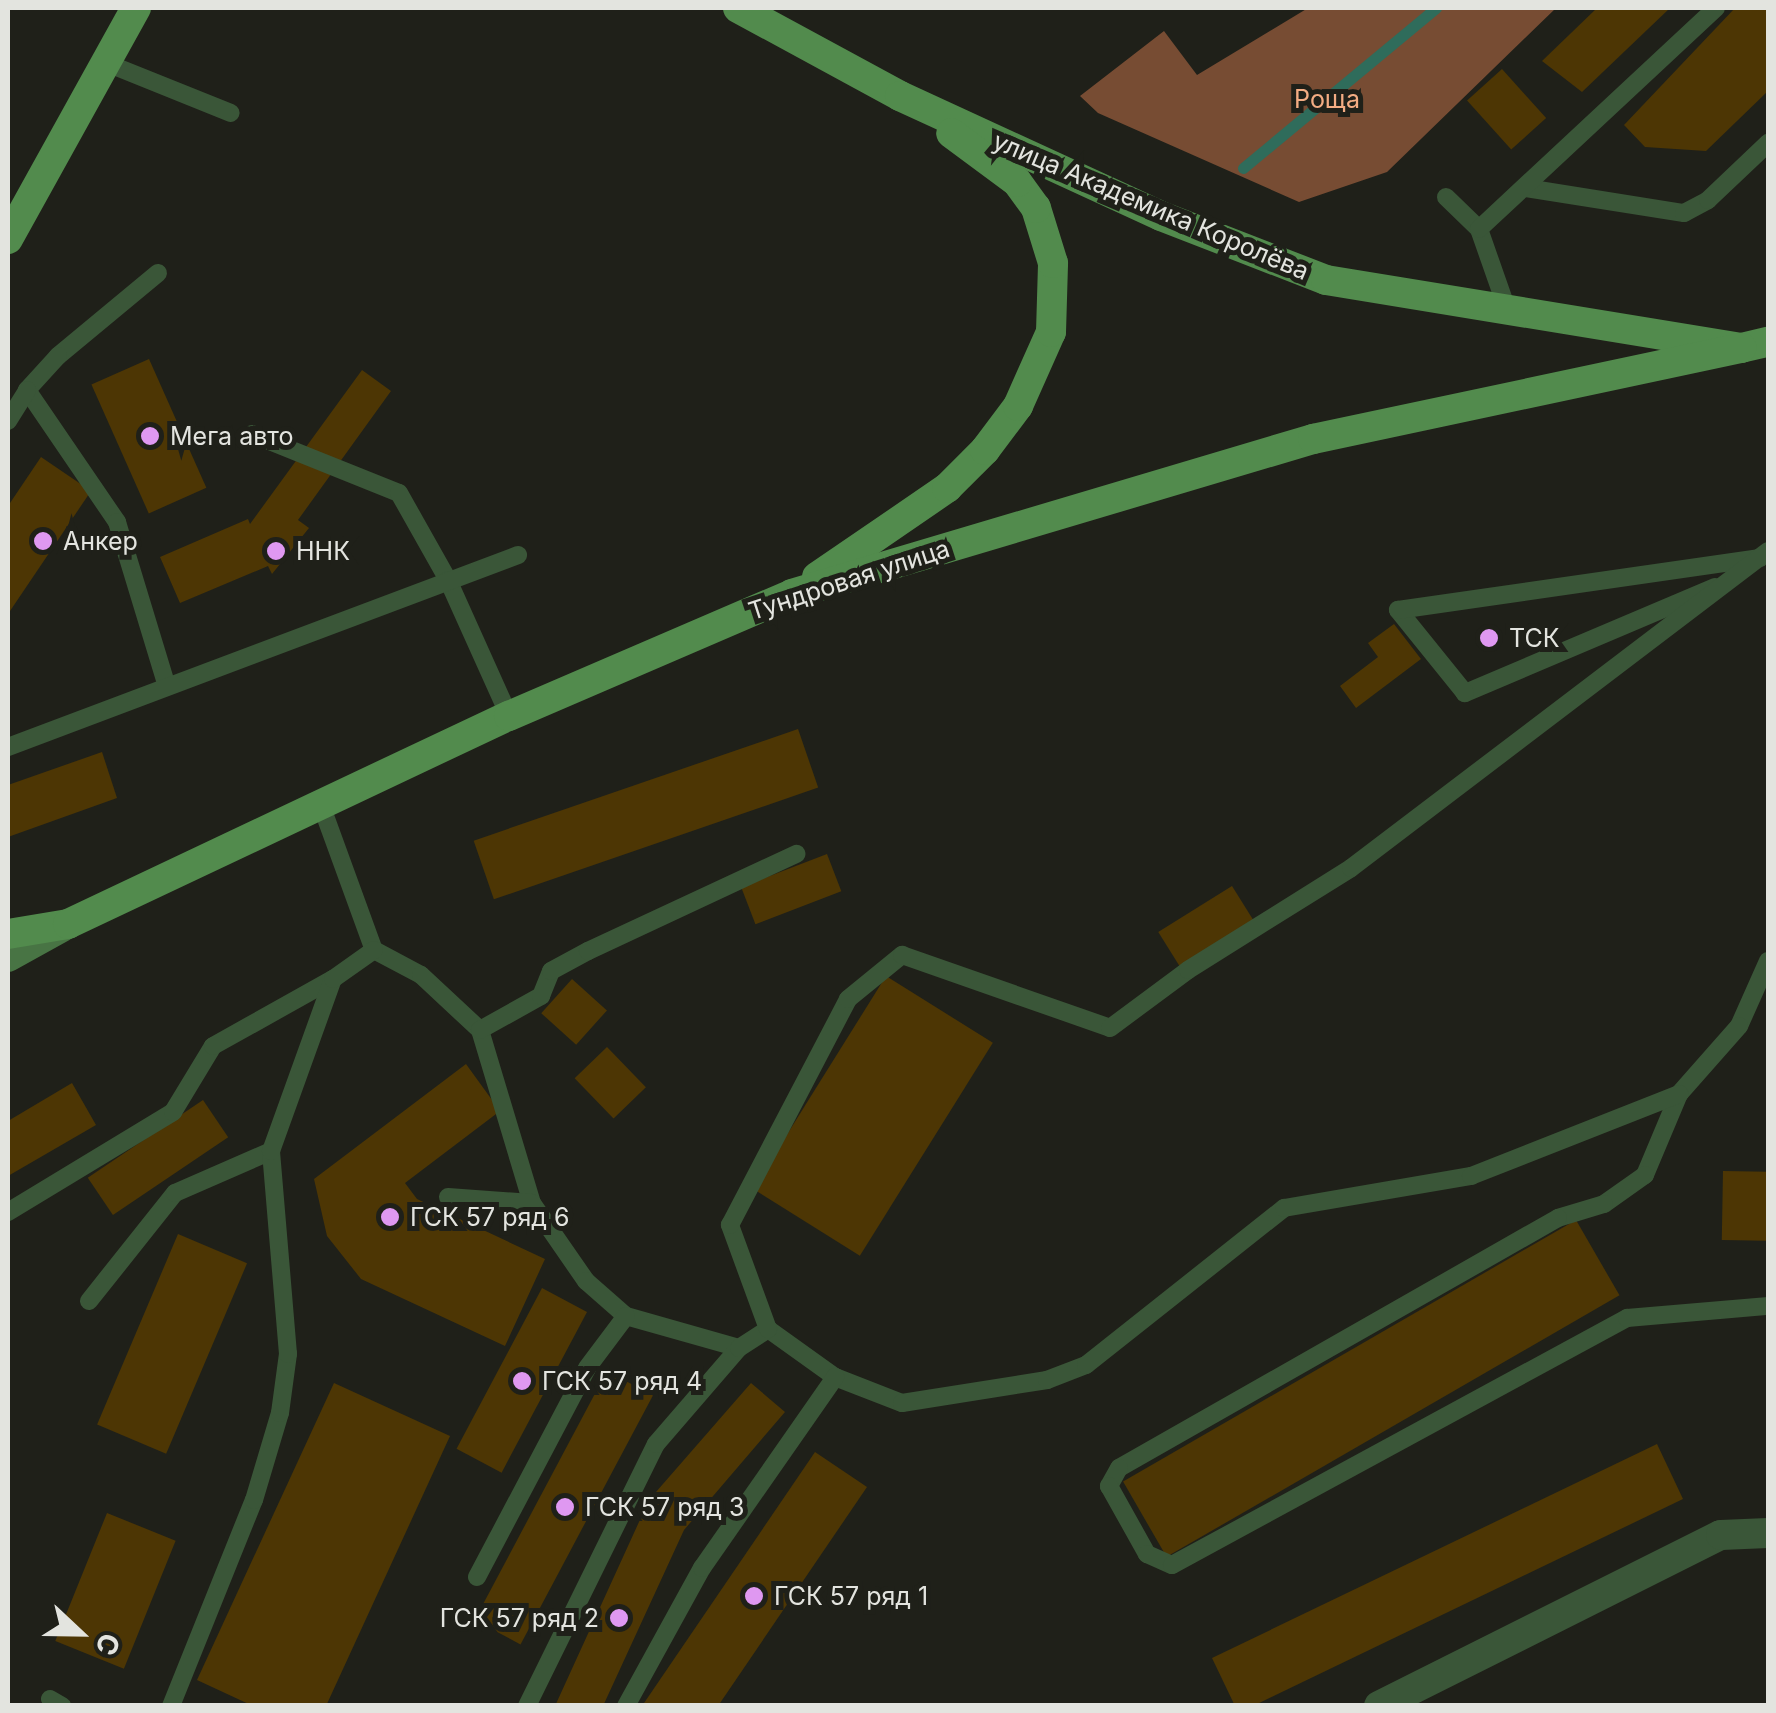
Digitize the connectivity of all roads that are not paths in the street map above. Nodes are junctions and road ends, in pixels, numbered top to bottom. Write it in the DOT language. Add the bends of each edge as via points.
graph roads {
  1 [pos="148,8"];
  2 [pos="738,8"];
  3 [pos="1716,8"];
  4 [pos="132,20"];
  5 [pos="109,64"];
  6 [pos="900,96"];
  7 [pos="232,113"];
  8 [pos="1768,143"];
  9 [pos="1526,188"];
  10 [pos="1446,197"];
  11 [pos="1479,229"];
  12 [pos="8,239"];
  13 [pos="158,272"];
  14 [pos="1507,309"];
  15 [pos="1755,345"];
  16 [pos="27,390"];
  17 [pos="8,420"];
  18 [pos="252,434"];
  19 [pos="1764,554"];
  20 [pos="518,555"];
  21 [pos="1738,577"];
  22 [pos="448,580"];
  23 [pos="792,594"];
  24 [pos="166,683"];
  25 [pos="508,716"];
  26 [pos="8,748"];
  27 [pos="320,802"];
  28 [pos="796,854"];
  29 [pos="68,924"];
  30 [pos="8,934"];
  31 [pos="374,950"];
  32 [pos="8,957"];
  33 [pos="1768,961"];
  34 [pos="333,979"];
  35 [pos="480,1030"];
  36 [pos="1679,1094"];
  37 [pos="270,1151"];
  38 [pos="448,1197"];
  39 [pos="532,1203"];
  40 [pos="8,1212"];
  41 [pos="89,1301"];
  42 [pos="1768,1306"];
  43 [pos="626,1316"];
  44 [pos="768,1329"];
  45 [pos="738,1348"];
  46 [pos="835,1377"];
  47 [pos="1768,1509"];
  48 [pos="1754,1534"];
  49 [pos="477,1577"];
  50 [pos="170,1706"];
  51 [pos="528,1706"];
  52 [pos="626,1706"];
  53 [pos="1379,1706"];
  1 -- 4 [label="main road"];
  2 -- 6 [label="main road, улица Академика Королёва"];
  3 -- 9 [label="lane"];
  4 -- 5 [label="main road"];
  5 -- 7 [label="lane"];
  5 -- 12 [label="main road"];
  6 -- 14 [label="main road, улица Академика Королёва" via="1161,216 1326,280"];
  6 -- 23 [label="main road" via="1016,182 1036,208 1053,264 1051,332 1018,406 947,488"];
  8 -- 9 [label="lane" via="1708,200 1684,213"];
  9 -- 11 [label="lane"];
  10 -- 11 [label="lane"];
  11 -- 14 [label="lane"];
  13 -- 16 [label="lane"];
  14 -- 15 [label="main road, улица Академика Королёва"];
  15 -- 23 [label="main road, Тундровая улица" via="1313,439"];
  16 -- 17 [label="lane"];
  16 -- 24 [label="lane" via="117,522"];
  18 -- 22 [label="lane" via="399,493"];
  19 -- 21 [label="lane"];
  19 -- 21 [label="lane" via="1398,610 1465,693"];
  20 -- 22 [label="lane"];
  21 -- 44 [label="lane" via="1351,868 1188,970 1110,1028 902,954 848,999 730,1225"];
  22 -- 24 [label="lane"];
  22 -- 25 [label="lane"];
  23 -- 25 [label="main road, Тундровая улица"];
  24 -- 26 [label="lane"];
  25 -- 27 [label="main road, Тундровая улица"];
  27 -- 29 [label="main road, Тундровая улица"];
  27 -- 31 [label="lane"];
  28 -- 35 [label="lane" via="588,950 551,971 541,996"];
  29 -- 30 [label="main road"];
  29 -- 32 [label="main road, Тундровая улица"];
  31 -- 34 [label="lane"];
  31 -- 35 [label="lane" via="421,976"];
  33 -- 36 [label="lane" via="1739,1026"];
  34 -- 37 [label="lane"];
  34 -- 40 [label="lane" via="213,1046 173,1112"];
  35 -- 39 [label="lane"];
  36 -- 42 [label="lane" via="1646,1174 1604,1204 1558,1218 1367,1325 1118,1468 1109,1486 1147,1554 1172,1565 1627,1318"];
  36 -- 46 [label="lane" via="1471,1176 1284,1208 1086,1365 1047,1380 902,1403"];
  37 -- 41 [label="lane" via="175,1193"];
  37 -- 50 [label="lane" via="288,1354 280,1413 254,1500"];
  38 -- 39 [label="lane"];
  39 -- 43 [label="lane" via="586,1281"];
  43 -- 45 [label="lane"];
  43 -- 49 [label="lane" via="587,1368"];
  44 -- 45 [label="lane"];
  44 -- 46 [label="lane"];
  45 -- 51 [label="lane" via="656,1444"];
  46 -- 52 [label="lane" via="702,1568"];
  47 -- 48 [label="street"];
  48 -- 53 [label="street" via="1721,1535"];
}
